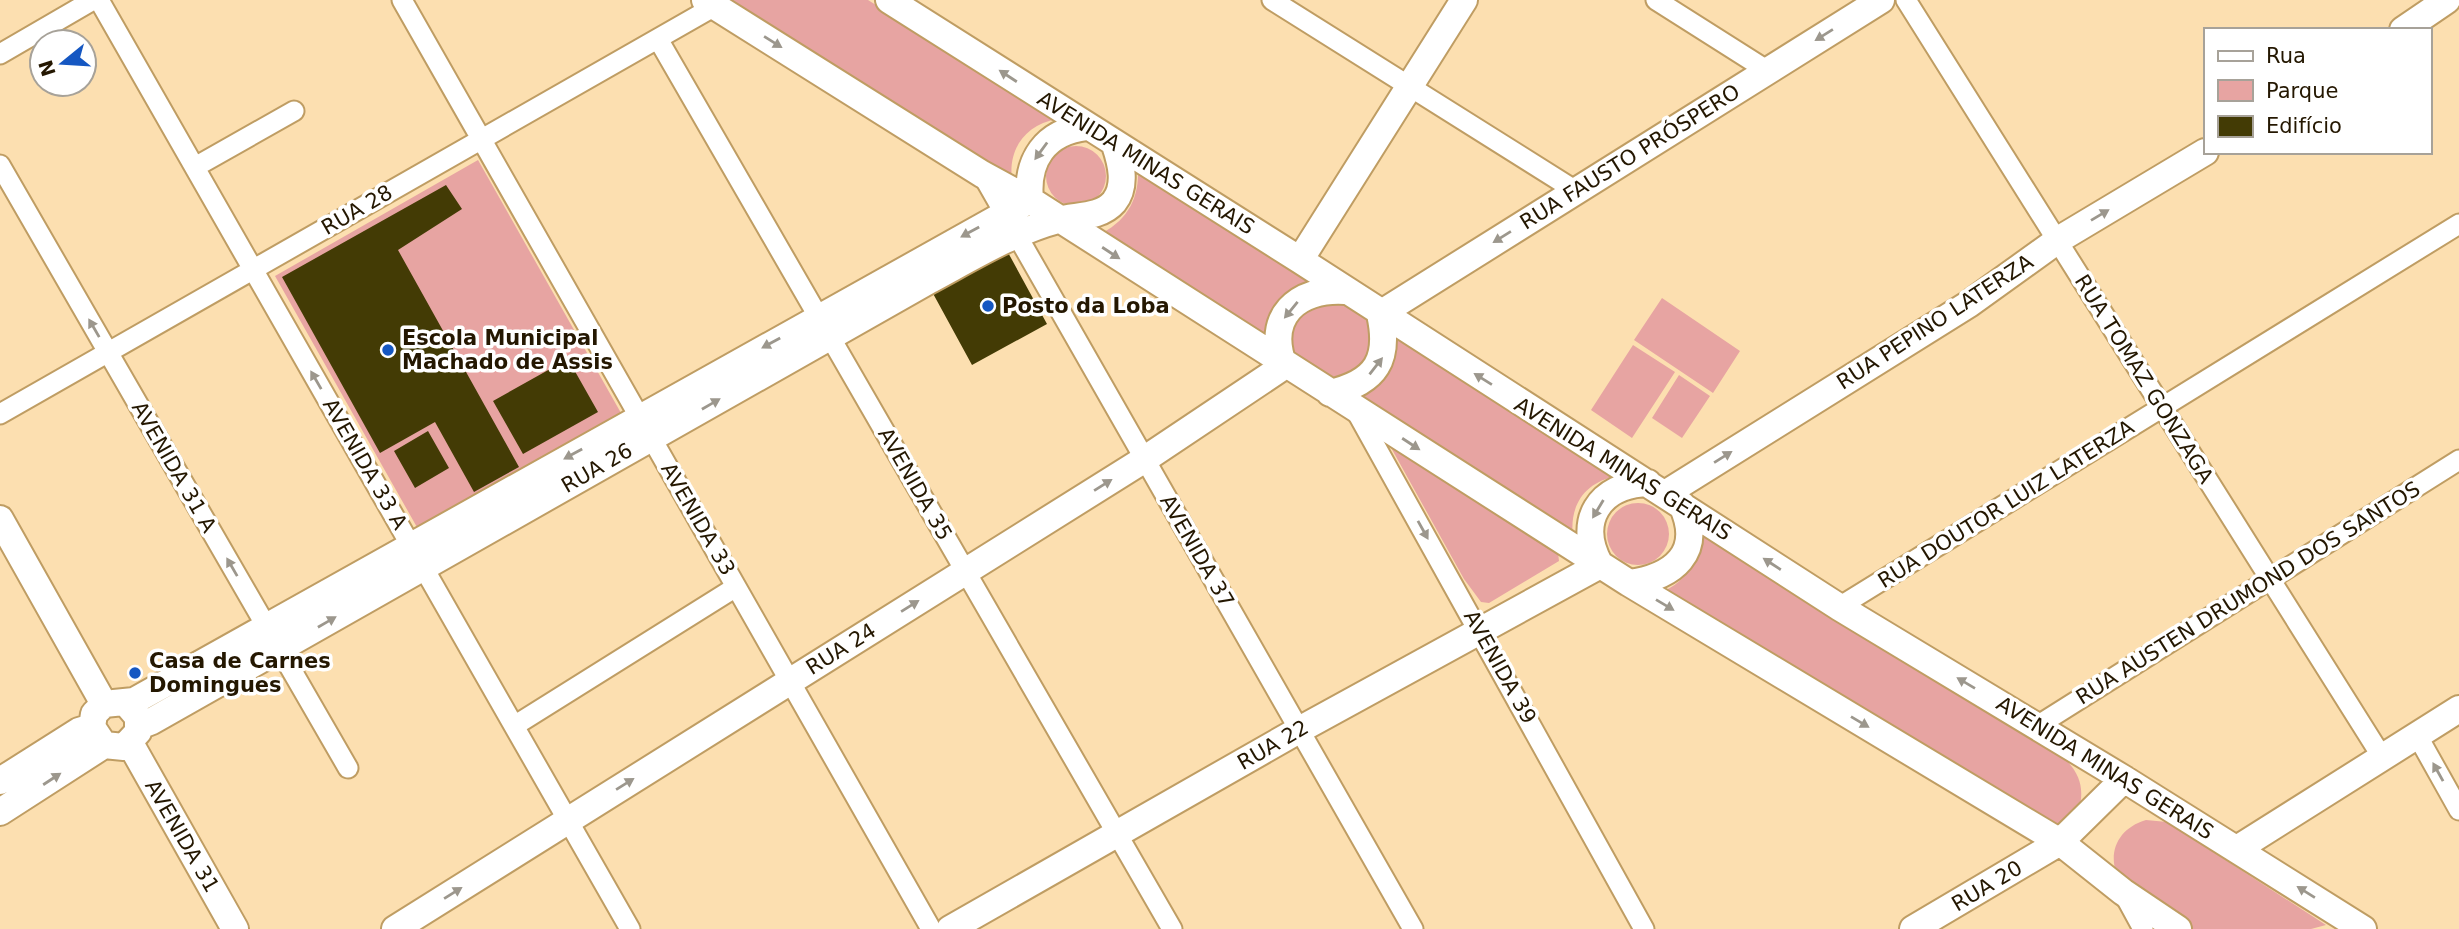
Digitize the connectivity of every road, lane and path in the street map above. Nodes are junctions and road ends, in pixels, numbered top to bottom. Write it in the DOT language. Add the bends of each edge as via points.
graph roads {
  1 [pos="93,0"];
  2 [pos="99,0"];
  3 [pos="402,0"];
  4 [pos="889,0"];
  5 [pos="1272,0"];
  6 [pos="1464,0"];
  7 [pos="1656,0"];
  8 [pos="1881,0"];
  9 [pos="1906,0"];
  10 [pos="2447,0"];
  11 [pos="710,3"];
  12 [pos="2406,28"];
  13 [pos="658,39"];
  14 [pos="0,54"];
  15 [pos="1768,71"];
  16 [pos="1409,86"];
  17 [pos="294,111"];
  18 [pos="1086,127"];
  19 [pos="481,139"];
  20 [pos="1115,145"];
  21 [pos="2204,153"];
  22 [pos="0,165"];
  23 [pos="195,167"];
  24 [pos="982,174"];
  25 [pos="1576,191"];
  26 [pos="1030,200"];
  27 [pos="1060,220"];
  28 [pos="1010,224"];
  29 [pos="2459,224"];
  30 [pos="2057,240"];
  31 [pos="1300,260"];
  32 [pos="253,270"];
  33 [pos="1345,291"];
  34 [pos="1380,314"];
  35 [pos="824,326"];
  36 [pos="108,352"];
  37 [pos="1284,366"];
  38 [pos="1330,393"];
  39 [pos="1353,407"];
  40 [pos="2162,407"];
  41 [pos="0,414"];
  42 [pos="646,427"];
  43 [pos="1145,459"];
  44 [pos="2459,460"];
  45 [pos="1665,494"];
  46 [pos="0,519"];
  47 [pos="417,556"];
  48 [pos="1600,565"];
  49 [pos="965,572"];
  50 [pos="2268,579"];
  51 [pos="1629,583"];
  52 [pos="736,587"];
  53 [pos="1839,607"];
  54 [pos="1479,630"];
  55 [pos="273,638"];
  56 [pos="790,681"];
  57 [pos="2459,709"];
  58 [pos="116,725"];
  59 [pos="514,726"];
  60 [pos="2037,726"];
  61 [pos="1299,730"];
  62 [pos="2417,735"];
  63 [pos="2382,757"];
  64 [pos="348,768"];
  65 [pos="2124,779"];
  66 [pos="0,781"];
  67 [pos="2459,810"];
  68 [pos="0,812"];
  69 [pos="568,820"];
  70 [pos="1117,834"];
  71 [pos="2060,842"];
  72 [pos="2237,849"];
  73 [pos="2123,892"];
  74 [pos="235,929"];
  75 [pos="395,929"];
  76 [pos="630,929"];
  77 [pos="931,929"];
  78 [pos="950,929"];
  79 [pos="1172,929"];
  80 [pos="1413,929"];
  81 [pos="1644,929"];
  82 [pos="1913,929"];
  83 [pos="2143,929"];
  84 [pos="2178,929"];
  85 [pos="2363,929"];
  1 -- 14 [label="street"];
  2 -- 23 [label="street, AVENIDA 33 A"];
  3 -- 19 [label="street, AVENIDA 33"];
  18 -- 4 [label="street, AVENIDA MINAS GERAIS, one-way"];
  5 -- 16 [label="street"];
  6 -- 16 [label="street"];
  7 -- 15 [label="street"];
  8 -- 15 [label="street, RUA FAUSTO PRÓSPERO, one-way"];
  9 -- 30 [label="street, RUA TOMAZ GONZAGA"];
  10 -- 12 [label="street"];
  11 -- 13 [label="street, RUA 28"];
  11 -- 24 [label="street, one-way"];
  13 -- 19 [label="street, RUA 28"];
  13 -- 35 [label="street, AVENIDA 35"];
  15 -- 25 [label="street, RUA FAUSTO PRÓSPERO"];
  16 -- 25 [label="street"];
  16 -- 31 [label="street"];
  17 -- 23 [label="street"];
  18 -- 20 [label="street, AVENIDA MINAS GERAIS"];
  18 -- 26 [label="street, one-way" via="1059,134 1038,153 1029,179"];
  19 -- 32 [label="street, RUA 28"];
  19 -- 42 [label="street, AVENIDA 33"];
  20 -- 27 [label="street" via="1122,163 1122,183 1115,201 1104,211"];
  20 -- 31 [label="street, AVENIDA MINAS GERAIS"];
  30 -- 21 [label="street, RUA PEPINO LATERZA, one-way"];
  36 -- 22 [label="street, AVENIDA 31 A, one-way"];
  23 -- 32 [label="street, AVENIDA 33 A"];
  24 -- 26 [label="street"];
  24 -- 28 [label="street, AVENIDA 37"];
  25 -- 34 [label="street, RUA FAUSTO PRÓSPERO, one-way"];
  26 -- 27 [label="street"];
  26 -- 28 [label="street, RUA 26"];
  27 -- 28 [label="street, RUA 26"];
  27 -- 37 [label="street, one-way"];
  28 -- 35 [label="street, RUA 26"];
  28 -- 43 [label="street, AVENIDA 37"];
  29 -- 40 [label="street, RUA DOUTOR LUIZ LATERZA"];
  30 -- 40 [label="street, RUA TOMAZ GONZAGA"];
  45 -- 30 [label="street, RUA PEPINO LATERZA, one-way" via="1969,304"];
  31 -- 33 [label="street, AVENIDA MINAS GERAIS"];
  32 -- 36 [label="street, RUA 28"];
  47 -- 32 [label="street, AVENIDA 33 A, one-way"];
  33 -- 34 [label="street, AVENIDA MINAS GERAIS"];
  33 -- 37 [label="street, one-way" via="1313,292 1289,309 1278,337"];
  38 -- 34 [label="street, one-way" via="1363,381 1384,355"];
  45 -- 34 [label="street, AVENIDA MINAS GERAIS, one-way"];
  35 -- 42 [label="street, RUA 26"];
  35 -- 49 [label="street, AVENIDA 35"];
  36 -- 41 [label="street, RUA 28"];
  55 -- 36 [label="street, AVENIDA 31 A, one-way"];
  37 -- 38 [label="street"];
  37 -- 43 [label="street, RUA 24"];
  38 -- 39 [label="street"];
  39 -- 48 [label="street, one-way"];
  39 -- 54 [label="street, AVENIDA 39, one-way"];
  40 -- 50 [label="street, RUA TOMAZ GONZAGA"];
  40 -- 53 [label="street, RUA DOUTOR LUIZ LATERZA"];
  42 -- 47 [label="street, RUA 26"];
  42 -- 52 [label="street, AVENIDA 33"];
  49 -- 43 [label="street, RUA 24, one-way"];
  43 -- 61 [label="street, AVENIDA 37"];
  44 -- 50 [label="street, RUA AUSTEN DRUMOND DOS SANTOS"];
  45 -- 48 [label="street, one-way" via="1623,486 1597,506 1589,538"];
  45 -- 51 [label="street" via="1687,515 1689,538 1680,560 1663,576"];
  53 -- 45 [label="street, AVENIDA MINAS GERAIS, one-way"];
  46 -- 58 [label="street, AVENIDA 31"];
  47 -- 55 [label="street, RUA 26"];
  47 -- 59 [label="street, AVENIDA 33 A"];
  48 -- 51 [label="street"];
  48 -- 54 [label="street, RUA 22"];
  56 -- 49 [label="street, RUA 24, one-way"];
  49 -- 70 [label="street, AVENIDA 35"];
  50 -- 60 [label="street, RUA AUSTEN DRUMOND DOS SANTOS"];
  50 -- 63 [label="street, RUA TOMAZ GONZAGA"];
  51 -- 71 [label="street, one-way"];
  52 -- 56 [label="street, AVENIDA 33"];
  52 -- 59 [label="street"];
  60 -- 53 [label="street, AVENIDA MINAS GERAIS, one-way"];
  54 -- 61 [label="street, RUA 22"];
  54 -- 81 [label="street, AVENIDA 39"];
  55 -- 58 [label="street, RUA 26" via="152,721"];
  55 -- 64 [label="street, AVENIDA 31 A"];
  69 -- 56 [label="street, RUA 24, one-way"];
  56 -- 77 [label="street, AVENIDA 33"];
  57 -- 62 [label="street"];
  58 -- 66 [label="street, RUA 26" via="79,731"];
  68 -- 58 [label="street, RUA 26, one-way"];
  58 -- 74 [label="street, AVENIDA 31"];
  59 -- 69 [label="street, AVENIDA 33 A"];
  60 -- 65 [label="street, AVENIDA MINAS GERAIS"];
  61 -- 70 [label="street, RUA 22"];
  61 -- 80 [label="street, AVENIDA 37"];
  62 -- 63 [label="street"];
  67 -- 62 [label="street, one-way"];
  63 -- 72 [label="street"];
  65 -- 71 [label="street, RUA 20"];
  65 -- 72 [label="street, AVENIDA MINAS GERAIS"];
  75 -- 69 [label="street, RUA 24, one-way"];
  69 -- 76 [label="street, AVENIDA 33 A"];
  70 -- 78 [label="street, RUA 22"];
  70 -- 79 [label="street, AVENIDA 35"];
  71 -- 73 [label="street"];
  71 -- 82 [label="street, RUA 20"];
  85 -- 72 [label="street, AVENIDA MINAS GERAIS, one-way"];
  73 -- 83 [label="street"];
  73 -- 84 [label="street"];
}
